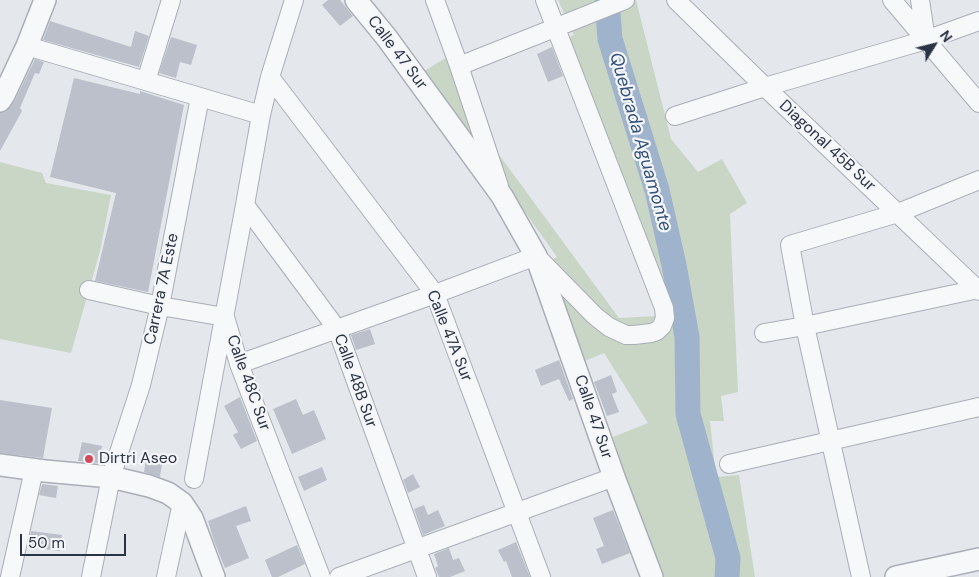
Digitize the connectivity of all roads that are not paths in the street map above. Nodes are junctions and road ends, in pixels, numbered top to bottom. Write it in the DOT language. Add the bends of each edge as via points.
graph roads {
  1 [pos="44,0"];
  2 [pos="171,0"];
  3 [pos="294,0"];
  4 [pos="356,0"];
  5 [pos="363,0"];
  6 [pos="435,0"];
  7 [pos="544,0"];
  8 [pos="625,0"];
  9 [pos="676,0"];
  10 [pos="892,0"];
  11 [pos="920,0"];
  12 [pos="979,21"];
  13 [pos="555,28"];
  14 [pos="387,38"];
  15 [pos="926,40"];
  16 [pos="27,46"];
  17 [pos="459,66"];
  18 [pos="270,77"];
  19 [pos="146,81"];
  20 [pos="765,87"];
  21 [pos="200,97"];
  22 [pos="0,101"];
  23 [pos="979,103"];
  24 [pos="261,114"];
  25 [pos="675,116"];
  26 [pos="979,180"];
  27 [pos="502,196"];
  28 [pos="245,206"];
  29 [pos="898,212"];
  30 [pos="536,256"];
  31 [pos="89,290"];
  32 [pos="978,290"];
  33 [pos="435,294"];
  34 [pos="160,306"];
  35 [pos="224,317"];
  36 [pos="806,326"];
  37 [pos="337,329"];
  38 [pos="764,333"];
  39 [pos="240,364"];
  40 [pos="979,407"];
  41 [pos="831,441"];
  42 [pos="729,464"];
  43 [pos="0,465"];
  44 [pos="34,470"];
  45 [pos="111,477"];
  46 [pos="614,477"];
  47 [pos="194,479"];
  48 [pos="182,503"];
  49 [pos="517,512"];
  50 [pos="416,549"];
  51 [pos="979,559"];
  52 [pos="10,577"];
  53 [pos="91,577"];
  54 [pos="166,577"];
  55 [pos="214,577"];
  56 [pos="321,577"];
  57 [pos="338,577"];
  58 [pos="427,577"];
  59 [pos="541,577"];
  60 [pos="652,577"];
  61 [pos="862,577"];
  62 [pos="896,577"];
  1 -- 16 [label="street"];
  2 -- 19 [label="street"];
  3 -- 18 [label="street"];
  4 -- 14 [label="street, Calle 47 Sur"];
  5 -- 14 [label="street"];
  6 -- 17 [label="street"];
  7 -- 13 [label="street"];
  8 -- 13 [label="street"];
  9 -- 20 [label="street, Diagonal 45B Sur"];
  10 -- 15 [label="street"];
  11 -- 15 [label="street"];
  12 -- 15 [label="street"];
  13 -- 17 [label="street"];
  13 -- 30 [label="street, Calle 47 Sur" via="664,308 660,329 652,333 626,335 609,327"];
  14 -- 27 [label="street, Calle 47 Sur"];
  15 -- 20 [label="street"];
  15 -- 23 [label="street"];
  16 -- 19 [label="street"];
  16 -- 22 [label="street"];
  17 -- 27 [label="street"];
  18 -- 24 [label="street"];
  18 -- 33 [label="street, Calle 47A Sur"];
  19 -- 21 [label="street"];
  20 -- 25 [label="street"];
  20 -- 29 [label="street, Diagonal 45B Sur"];
  21 -- 24 [label="street"];
  21 -- 34 [label="street, Carrera 7A Este"];
  24 -- 28 [label="street"];
  26 -- 29 [label="street"];
  27 -- 30 [label="street, Calle 47 Sur"];
  28 -- 35 [label="street"];
  28 -- 37 [label="street, Calle 48B Sur"];
  29 -- 32 [label="street, Diagonal 45B Sur"];
  29 -- 36 [label="street" via="790,245"];
  30 -- 33 [label="street"];
  30 -- 46 [label="street, Calle 47 Sur"];
  31 -- 34 [label="street, Calle 48C Sur"];
  32 -- 36 [label="street"];
  33 -- 37 [label="street"];
  33 -- 49 [label="street, Calle 47A Sur"];
  34 -- 35 [label="street, Calle 48C Sur"];
  34 -- 45 [label="street, Carrera 7A Este" via="141,385"];
  35 -- 39 [label="street, Calle 48C Sur"];
  35 -- 47 [label="street"];
  36 -- 38 [label="street"];
  36 -- 41 [label="street"];
  37 -- 39 [label="street"];
  37 -- 50 [label="street, Calle 48B Sur"];
  39 -- 56 [label="street, Calle 48C Sur"];
  40 -- 41 [label="street"];
  41 -- 42 [label="street"];
  41 -- 61 [label="street"];
  43 -- 44 [label="street"];
  44 -- 45 [label="street"];
  44 -- 52 [label="street"];
  45 -- 48 [label="street" via="159,489"];
  45 -- 53 [label="street, Carrera 7A Este"];
  46 -- 49 [label="street"];
  46 -- 60 [label="street, Calle 47 Sur"];
  48 -- 54 [label="street"];
  48 -- 55 [label="street" via="198,529"];
  49 -- 50 [label="street"];
  49 -- 59 [label="street, Calle 47A Sur"];
  50 -- 57 [label="street"];
  50 -- 58 [label="street, Calle 48B Sur"];
  51 -- 62 [label="street"];
}
